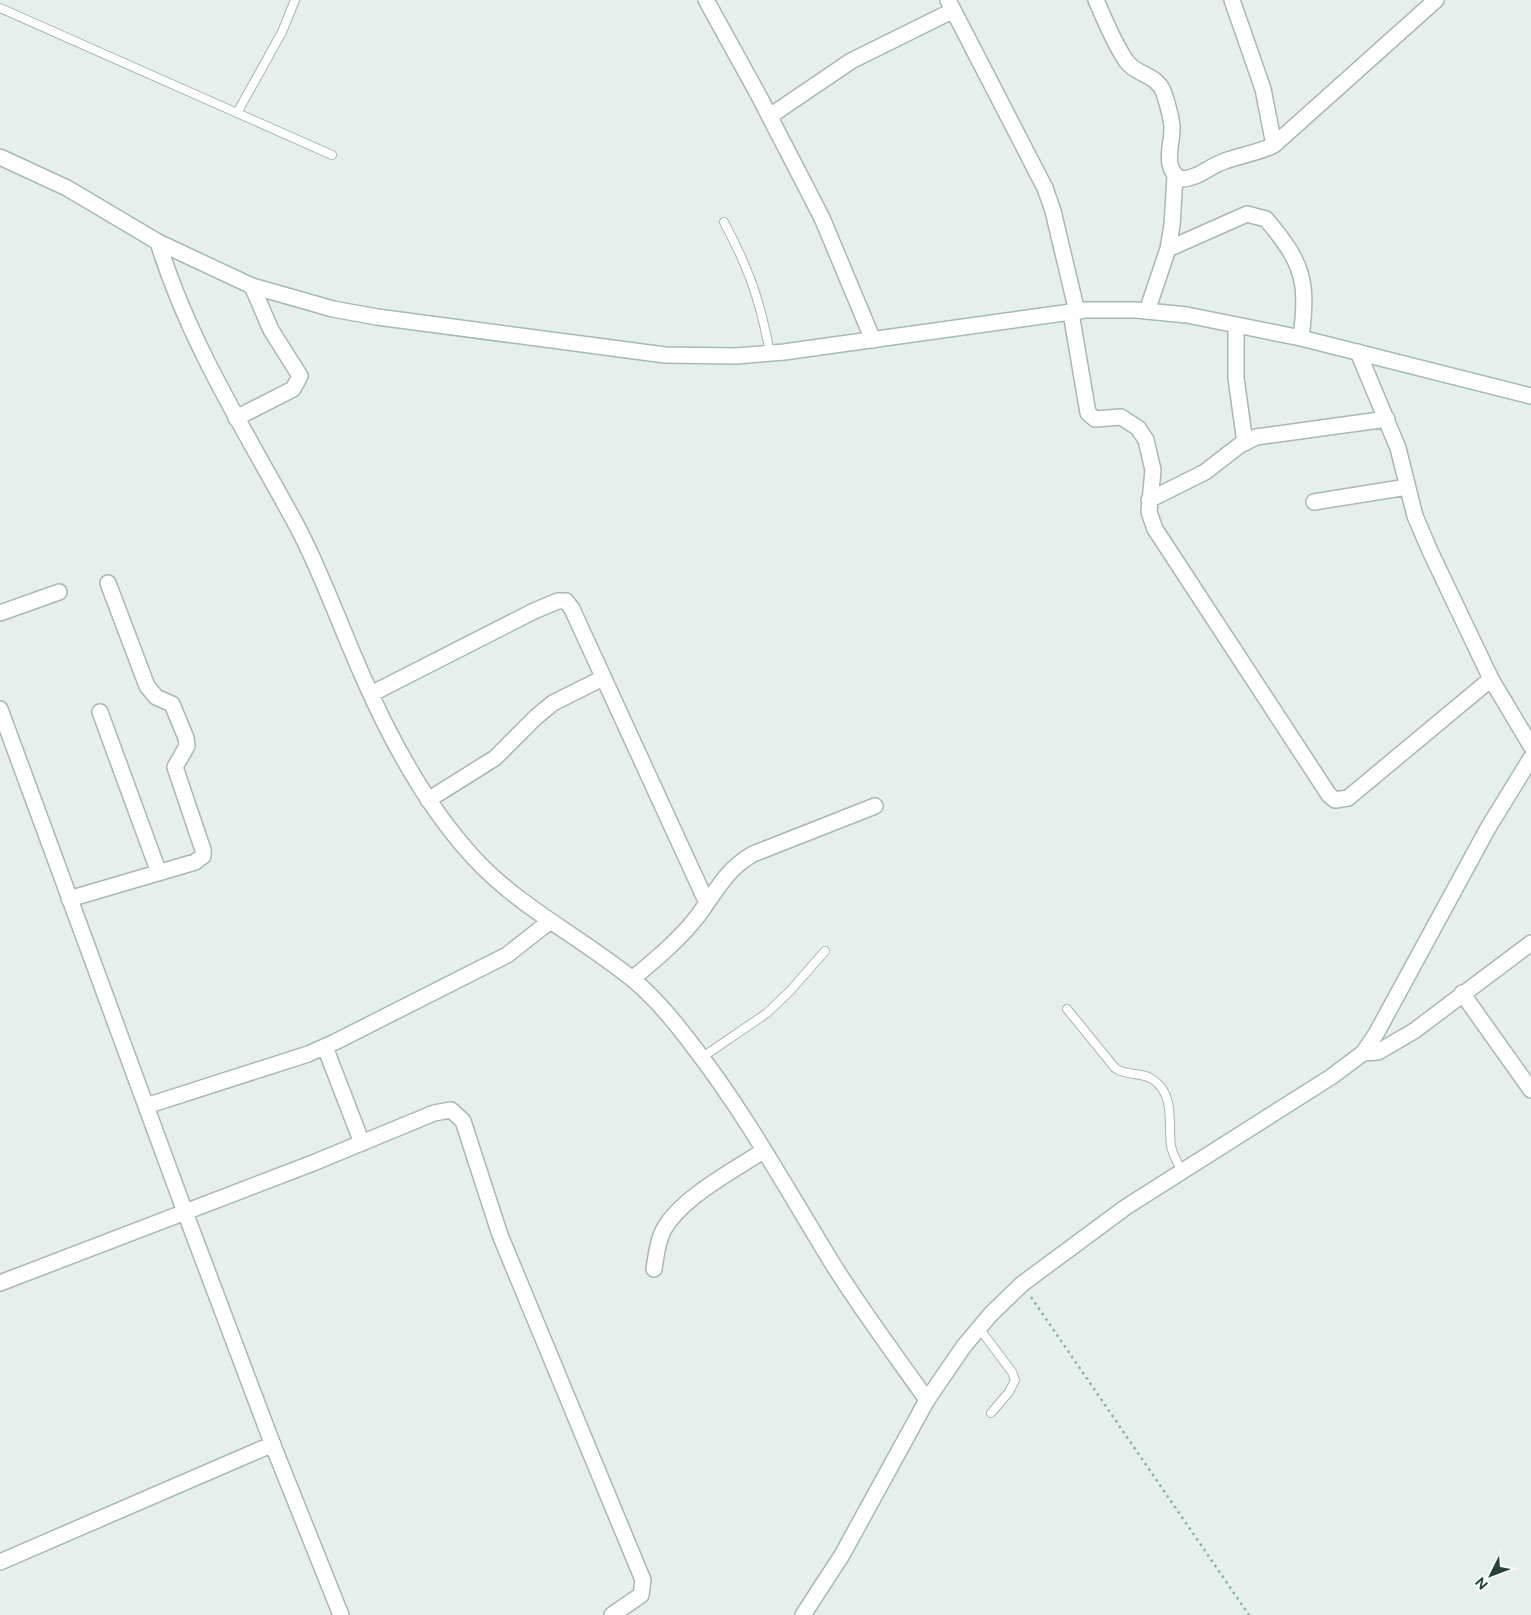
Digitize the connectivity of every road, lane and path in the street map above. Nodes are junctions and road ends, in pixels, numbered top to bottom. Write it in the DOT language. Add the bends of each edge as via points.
graph roads {
  1 [pos="295,0"];
  2 [pos="706,0"];
  3 [pos="1096,0"];
  4 [pos="1232,0"];
  5 [pos="1436,0"];
  6 [pos="950,5"];
  7 [pos="0,8"];
  8 [pos="237,113"];
  9 [pos="770,116"];
  10 [pos="1274,145"];
  11 [pos="332,156"];
  12 [pos="0,157"];
  13 [pos="1175,176"];
  14 [pos="724,222"];
  15 [pos="158,242"];
  16 [pos="1168,249"];
  17 [pos="252,286"];
  18 [pos="1147,311"];
  19 [pos="1074,312"];
  20 [pos="1236,325"];
  21 [pos="1302,338"];
  22 [pos="873,340"];
  23 [pos="1358,352"];
  24 [pos="770,353"];
  25 [pos="1531,396"];
  26 [pos="236,418"];
  27 [pos="1387,419"];
  28 [pos="1246,443"];
  29 [pos="1407,487"];
  30 [pos="1149,500"];
  31 [pos="1314,502"];
  32 [pos="108,583"];
  33 [pos="59,592"];
  34 [pos="0,612"];
  35 [pos="603,678"];
  36 [pos="1491,679"];
  37 [pos="371,694"];
  38 [pos="0,710"];
  39 [pos="100,712"];
  40 [pos="1531,746"];
  41 [pos="1531,758"];
  42 [pos="428,800"];
  43 [pos="875,806"];
  44 [pos="159,873"];
  45 [pos="69,899"];
  46 [pos="707,903"];
  47 [pos="549,922"];
  48 [pos="1531,943"];
  49 [pos="825,951"];
  50 [pos="632,979"];
  51 [pos="1462,993"];
  52 [pos="1067,1009"];
  53 [pos="325,1047"];
  54 [pos="1359,1057"];
  55 [pos="701,1058"];
  56 [pos="1531,1090"];
  57 [pos="146,1106"];
  58 [pos="362,1143"];
  59 [pos="763,1151"];
  60 [pos="1182,1172"];
  61 [pos="185,1212"];
  62 [pos="654,1269"];
  63 [pos="0,1283"];
  64 [pos="1022,1284"];
  65 [pos="979,1328"];
  66 [pos="927,1400"];
  67 [pos="991,1413"];
  68 [pos="273,1444"];
  69 [pos="0,1562"];
  70 [pos="616,1614"];
  71 [pos="341,1615"];
  72 [pos="803,1615"];
  73 [pos="1249,1615"];
  1 -- 8 [label="lane" via="277,41"];
  2 -- 9 [label="street"];
  3 -- 13 [label="street" via="1127,61 1139,72 1152,77 1163,91 1172,128 1169,160"];
  4 -- 10 [label="street" via="1263,89"];
  5 -- 10 [label="street"];
  6 -- 9 [label="street" via="851,61"];
  6 -- 19 [label="street" via="1045,188 1054,211"];
  7 -- 8 [label="lane"];
  8 -- 11 [label="lane"];
  9 -- 22 [label="street" via="822,218"];
  10 -- 13 [label="street" via="1256,154 1224,161 1188,179"];
  12 -- 15 [label="street" via="67,188"];
  13 -- 16 [label="street"];
  14 -- 24 [label="lane" via="754,286"];
  15 -- 17 [label="street"];
  15 -- 26 [label="street" via="167,272"];
  16 -- 18 [label="street"];
  16 -- 21 [label="street" via="1247,214 1266,219 1300,269 1305,288"];
  17 -- 24 [label="street" via="333,309 377,317 644,353 736,356"];
  17 -- 26 [label="street" via="271,330 300,376 293,388"];
  18 -- 19 [label="street"];
  18 -- 20 [label="street"];
  19 -- 22 [label="street"];
  19 -- 30 [label="street" via="1088,413 1095,419 1121,417 1138,428 1146,440 1154,470"];
  20 -- 21 [label="street"];
  20 -- 28 [label="street" via="1236,378"];
  21 -- 23 [label="street"];
  22 -- 24 [label="street"];
  23 -- 25 [label="street"];
  23 -- 27 [label="street"];
  26 -- 37 [label="street" via="321,575"];
  27 -- 28 [label="street" via="1269,433"];
  27 -- 29 [label="street"];
  28 -- 30 [label="street" via="1205,472"];
  29 -- 31 [label="street"];
  29 -- 36 [label="street" via="1430,551"];
  30 -- 36 [label="street" via="1149,512 1160,536 1324,788 1335,800 1348,798"];
  32 -- 44 [label="street" via="148,686 156,697 172,704 186,738 187,746 175,768 203,856 195,862"];
  33 -- 34 [label="street"];
  35 -- 37 [label="street" via="572,609 566,600 562,600"];
  35 -- 42 [label="street" via="554,703 494,758"];
  35 -- 46 [label="street"];
  36 -- 40 [label="street"];
  37 -- 42 [label="street"];
  38 -- 45 [label="street"];
  39 -- 44 [label="street"];
  41 -- 54 [label="street" via="1488,828 1376,1034"];
  42 -- 47 [label="street" via="473,857 512,895"];
  43 -- 46 [label="street" via="753,854 737,864"];
  44 -- 45 [label="street"];
  45 -- 57 [label="street"];
  46 -- 50 [label="street" via="675,941"];
  47 -- 50 [label="street"];
  47 -- 53 [label="street" via="507,955 484,968"];
  48 -- 51 [label="street"];
  49 -- 55 [label="lane" via="767,1013"];
  50 -- 55 [label="street" via="662,1009"];
  51 -- 54 [label="street" via="1432,1018 1392,1044"];
  51 -- 56 [label="street"];
  52 -- 60 [label="lane" via="1115,1068 1120,1072 1147,1076 1166,1092 1172,1147"];
  53 -- 57 [label="street"];
  53 -- 58 [label="street"];
  54 -- 60 [label="street"];
  55 -- 59 [label="street"];
  57 -- 61 [label="street"];
  58 -- 61 [label="street"];
  58 -- 70 [label="street" via="444,1110 456,1113 463,1121 500,1235 643,1580 640,1595"];
  59 -- 62 [label="street" via="672,1217 663,1232"];
  59 -- 66 [label="street" via="838,1272"];
  60 -- 64 [label="street" via="1095,1228"];
  61 -- 63 [label="street"];
  61 -- 68 [label="street"];
  64 -- 65 [label="street"];
  64 -- 73 [label="path"];
  65 -- 66 [label="street"];
  65 -- 67 [label="lane" via="1012,1372 1014,1380 1009,1392"];
  66 -- 72 [label="street" via="842,1556"];
  68 -- 69 [label="street"];
  68 -- 71 [label="street"];
}
